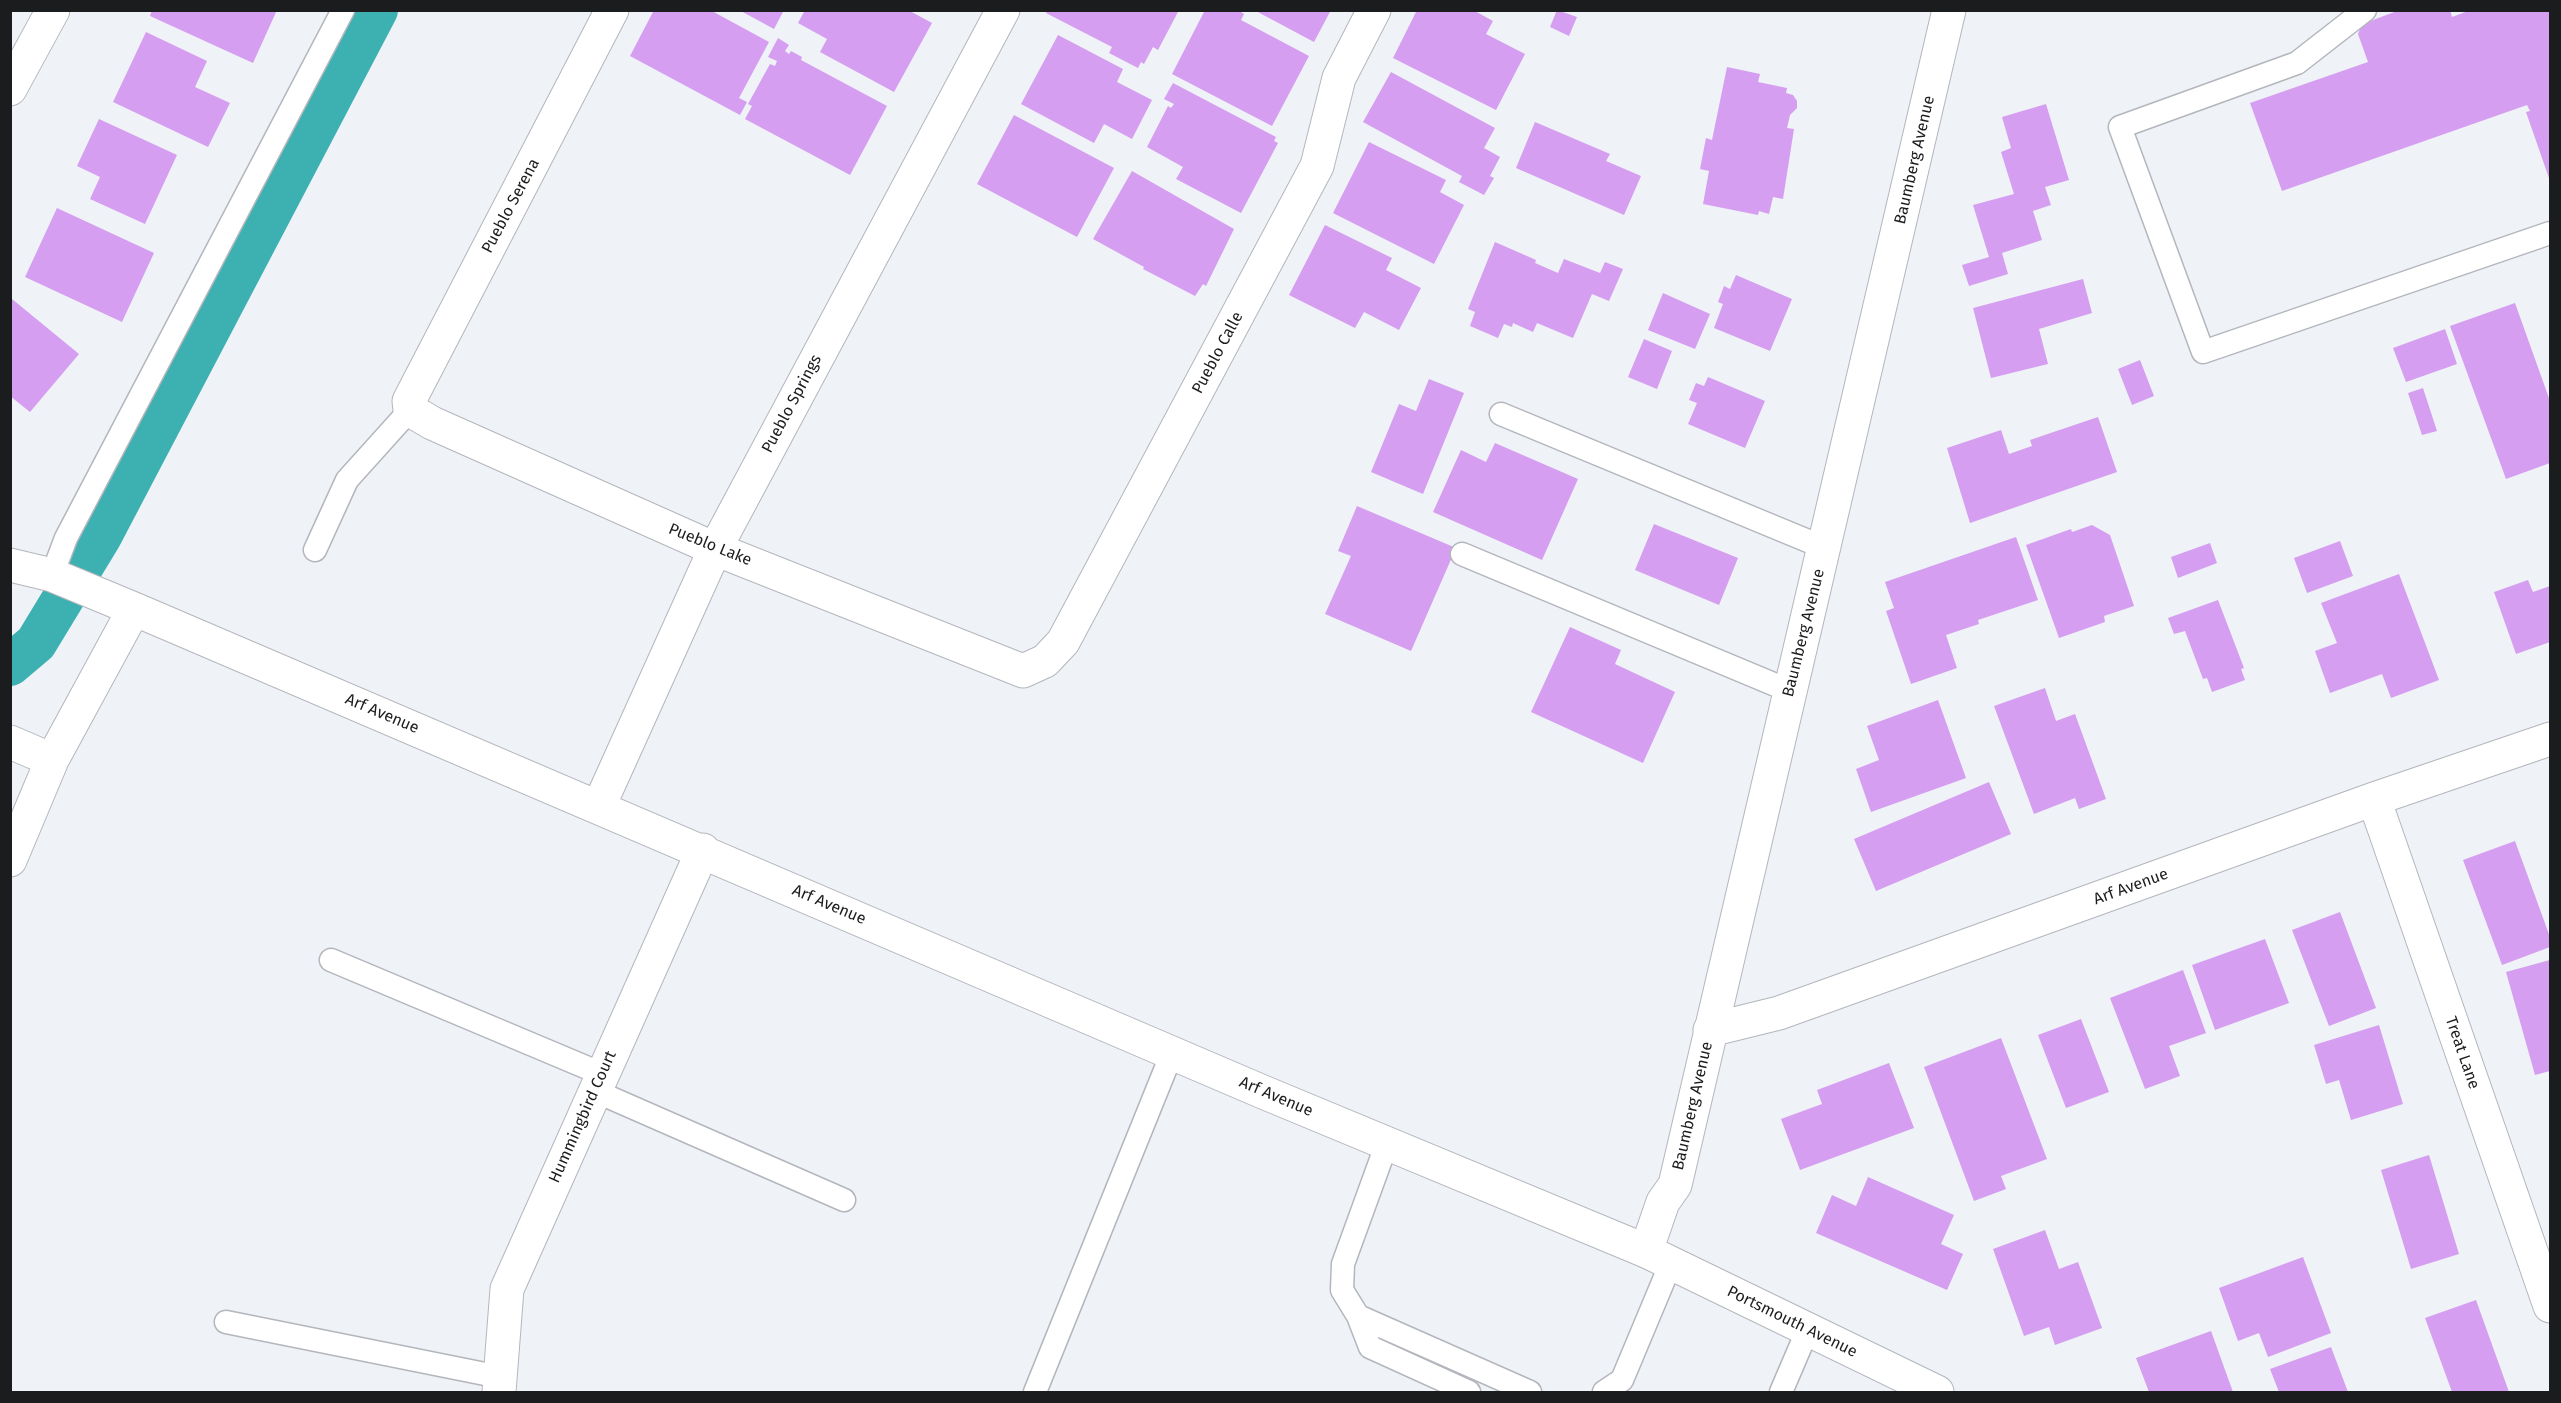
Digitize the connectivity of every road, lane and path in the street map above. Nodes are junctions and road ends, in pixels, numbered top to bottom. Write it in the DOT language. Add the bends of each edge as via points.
graph roads {
  1 [pos="53,10"];
  2 [pos="343,10"];
  3 [pos="612,10"];
  4 [pos="1003,10"];
  5 [pos="1374,10"];
  6 [pos="1949,10"];
  7 [pos="2365,10"];
  8 [pos="10,89"];
  9 [pos="2550,233"];
  10 [pos="410,406"];
  11 [pos="1501,414"];
  12 [pos="1825,548"];
  13 [pos="715,549"];
  14 [pos="315,550"];
  15 [pos="1462,554"];
  16 [pos="10,565"];
  17 [pos="52,574"];
  18 [pos="134,609"];
  19 [pos="1023,670"];
  20 [pos="1790,691"];
  21 [pos="2550,739"];
  22 [pos="10,742"];
  23 [pos="52,760"];
  24 [pos="2374,799"];
  25 [pos="599,806"];
  26 [pos="703,850"];
  27 [pos="10,860"];
  28 [pos="331,960"];
  29 [pos="1710,1030"];
  30 [pos="1172,1053"];
  31 [pos="599,1082"];
  32 [pos="1387,1143"];
  33 [pos="843,1200"];
  34 [pos="1659,1257"];
  35 [pos="2550,1306"];
  36 [pos="1358,1316"];
  37 [pos="226,1322"];
  38 [pos="1808,1329"];
  39 [pos="500,1385"];
  40 [pos="1035,1392"];
  41 [pos="1469,1392"];
  42 [pos="1530,1392"];
  43 [pos="1604,1392"];
  44 [pos="1781,1392"];
  45 [pos="1937,1392"];
  1 -- 8 [label="street"];
  2 -- 17 [label="lane" via="66,538"];
  3 -- 10 [label="street, Pueblo Serena"];
  4 -- 13 [label="street, Pueblo Springs"];
  5 -- 19 [label="street, Pueblo Calle" via="1339,78 1317,166 1306,187 1063,642 1045,661"];
  6 -- 12 [label="street, Baumberg Avenue"];
  7 -- 9 [label="lane" via="2297,63 2120,127 2203,352"];
  10 -- 13 [label="street, Pueblo Lake" via="432,423"];
  10 -- 14 [label="lane" via="347,480"];
  11 -- 12 [label="lane"];
  12 -- 20 [label="street, Baumberg Avenue"];
  13 -- 19 [label="street, Pueblo Lake"];
  13 -- 25 [label="street, Pueblo Springs"];
  15 -- 20 [label="lane"];
  16 -- 17 [label="street, Arf Avenue"];
  17 -- 18 [label="street, Arf Avenue"];
  18 -- 23 [label="street"];
  18 -- 25 [label="street, Arf Avenue"];
  20 -- 29 [label="street, Baumberg Avenue"];
  21 -- 24 [label="street, Arf Avenue"];
  22 -- 23 [label="street"];
  23 -- 27 [label="street"];
  24 -- 29 [label="street, Arf Avenue" via="1779,1013"];
  24 -- 35 [label="street, Treat Lane"];
  25 -- 26 [label="street, Arf Avenue"];
  26 -- 30 [label="street, Arf Avenue"];
  26 -- 31 [label="street, Hummingbird Court"];
  28 -- 31 [label="lane"];
  29 -- 34 [label="street, Baumberg Avenue" via="1675,1185 1663,1202"];
  30 -- 32 [label="street, Arf Avenue"];
  30 -- 40 [label="lane"];
  31 -- 33 [label="lane"];
  31 -- 39 [label="street, Hummingbird Court" via="507,1289"];
  32 -- 34 [label="street, Arf Avenue"];
  32 -- 36 [label="lane" via="1343,1264 1342,1290"];
  34 -- 38 [label="street, Portsmouth Avenue"];
  34 -- 43 [label="lane" via="1622,1380"];
  36 -- 41 [label="lane" via="1370,1347"];
  36 -- 42 [label="lane"];
  37 -- 39 [label="lane"];
  38 -- 44 [label="lane"];
  38 -- 45 [label="street, Portsmouth Avenue"];
}
